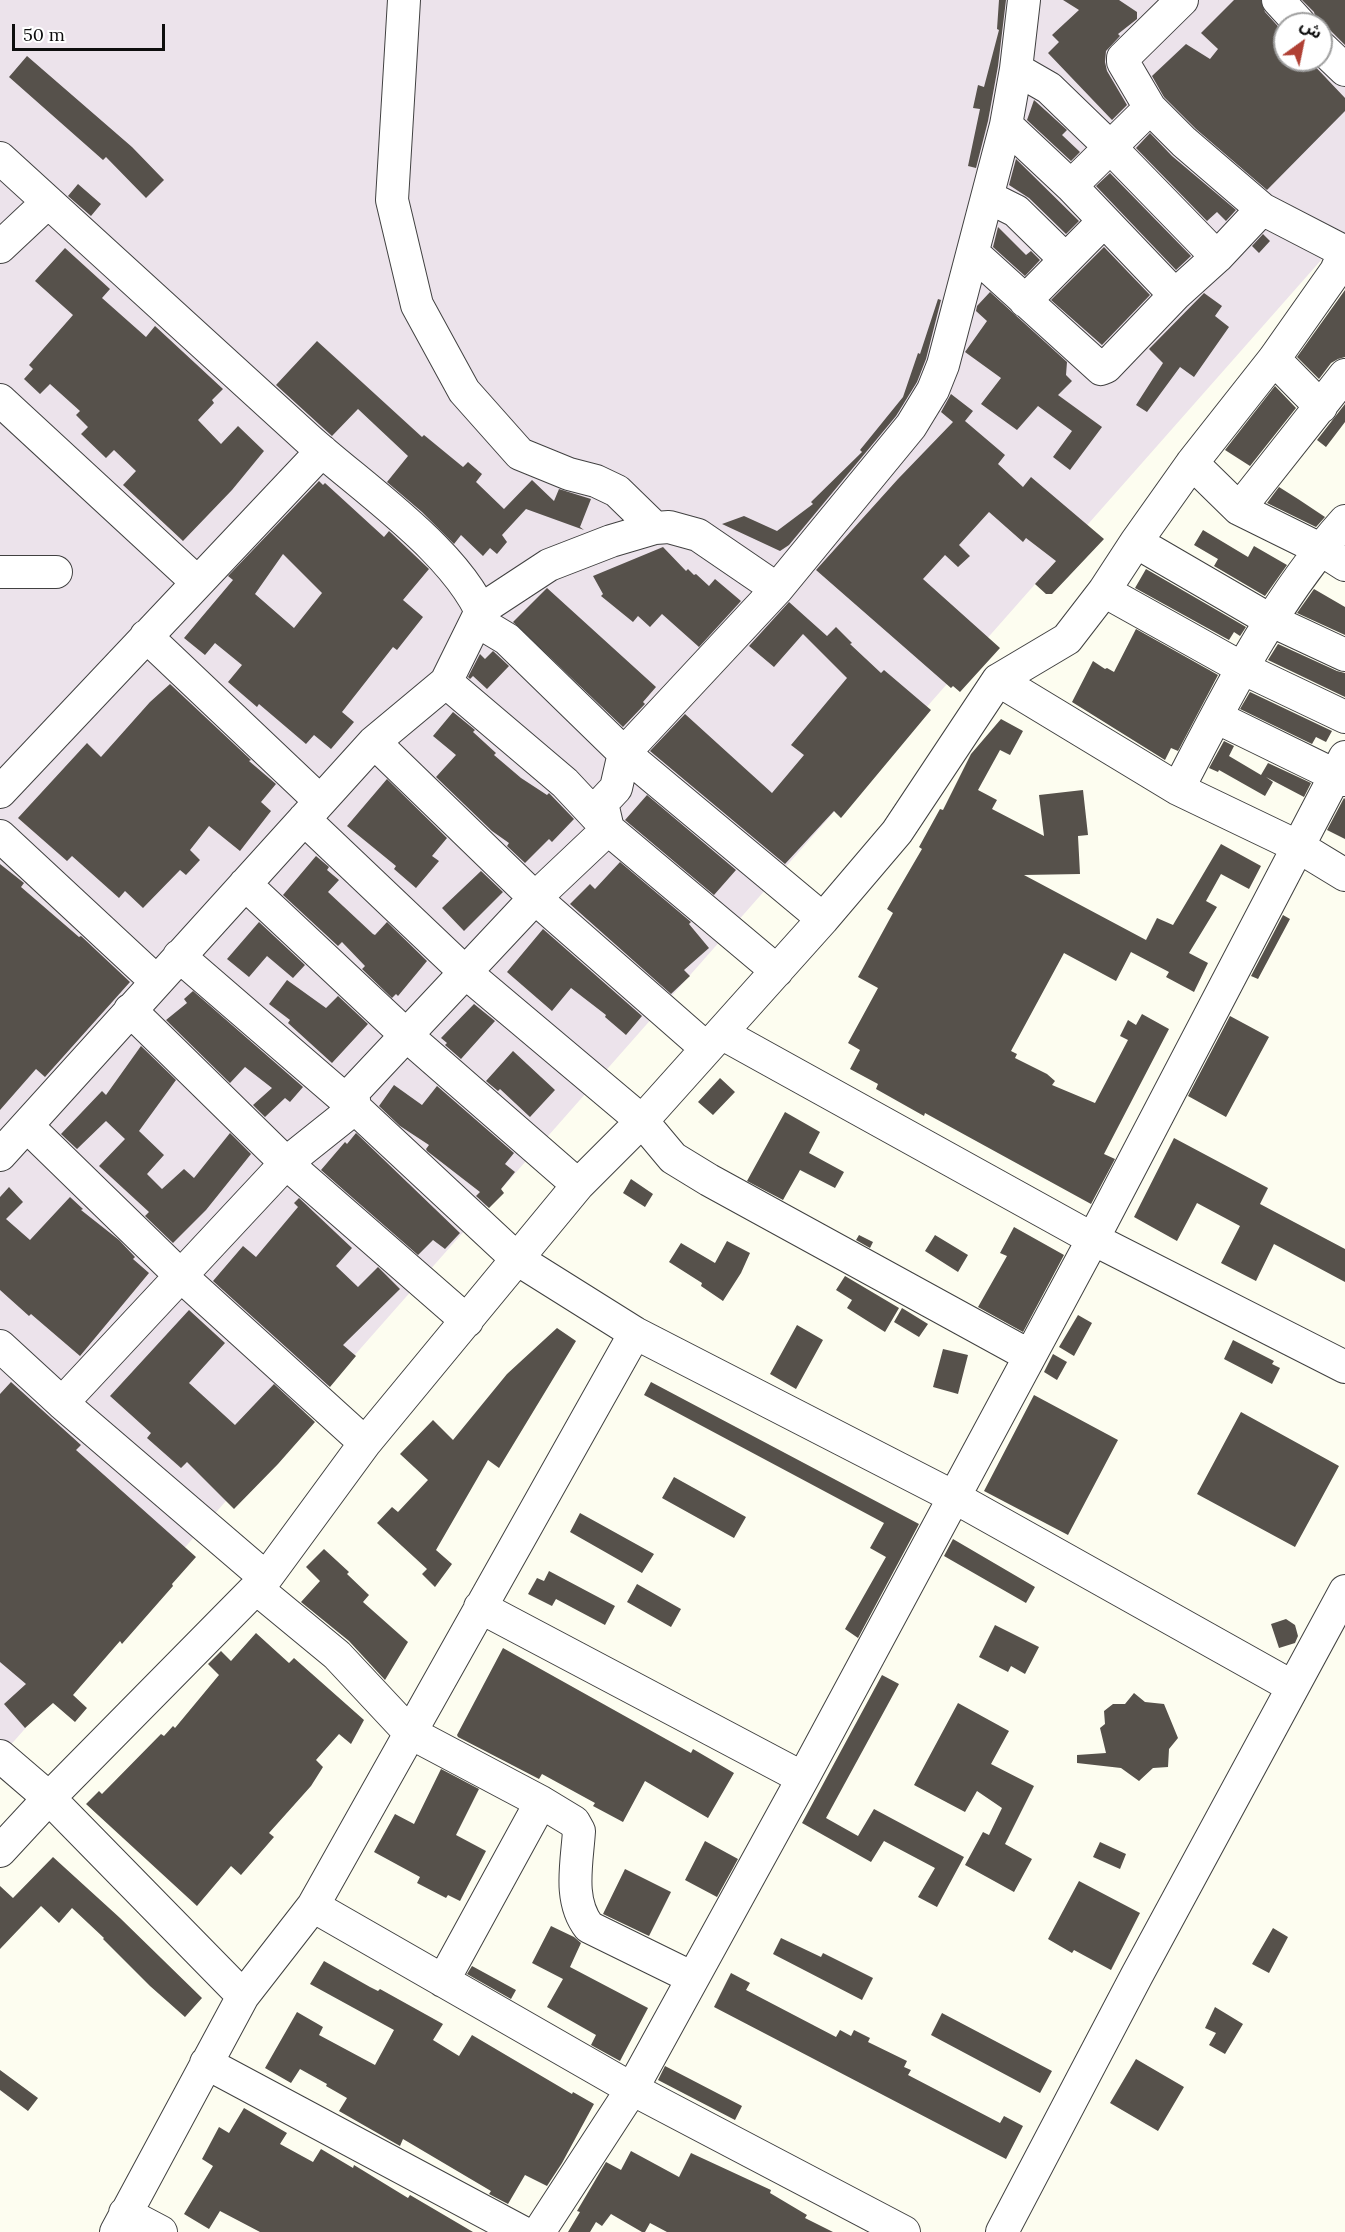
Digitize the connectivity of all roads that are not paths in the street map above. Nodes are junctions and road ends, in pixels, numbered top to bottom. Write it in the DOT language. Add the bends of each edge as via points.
graph roads {
  1 [pos="404,0"];
  2 [pos="1024,0"];
  3 [pos="1182,0"];
  4 [pos="1278,0"];
  5 [pos="1289,12"];
  6 [pos="1333,58"];
  7 [pos="1016,69"];
  8 [pos="1345,70"];
  9 [pos="1150,108"];
  10 [pos="1006,125"];
  11 [pos="1110,147"];
  12 [pos="0,158"];
  13 [pos="1071,186"];
  14 [pos="988,197"];
  15 [pos="48,202"];
  16 [pos="1262,209"];
  17 [pos="1104,221"];
  18 [pos="0,247"];
  19 [pos="1345,251"];
  20 [pos="973,253"];
  21 [pos="1216,257"];
  22 [pos="1065,259"];
  23 [pos="1175,295"];
  24 [pos="1025,301"];
  25 [pos="1274,359"];
  26 [pos="1345,375"];
  27 [pos="0,400"];
  28 [pos="1321,407"];
  29 [pos="322,451"];
  30 [pos="1192,463"];
  31 [pos="1239,509"];
  32 [pos="1345,521"];
  33 [pos="655,528"];
  34 [pos="1136,542"];
  35 [pos="1333,557"];
  36 [pos="0,572"];
  37 [pos="56,573"];
  38 [pos="197,582"];
  39 [pos="777,590"];
  40 [pos="1104,591"];
  41 [pos="482,609"];
  42 [pos="1270,620"];
  43 [pos="146,636"];
  44 [pos="1345,656"];
  45 [pos="1242,668"];
  46 [pos="998,680"];
  47 [pos="446,682"];
  48 [pos="1216,717"];
  49 [pos="1345,717"];
  50 [pos="374,742"];
  51 [pos="624,753"];
  52 [pos="1342,771"];
  53 [pos="1178,789"];
  54 [pos="0,792"];
  55 [pos="312,810"];
  56 [pos="608,829"];
  57 [pos="0,836"];
  58 [pos="1299,847"];
  59 [pos="1345,875"];
  60 [pos="244,884"];
  61 [pos="535,898"];
  62 [pos="823,919"];
  63 [pos="179,956"];
  64 [pos="777,971"];
  65 [pos="465,972"];
  66 [pos="156,981"];
  67 [pos="130,1010"];
  68 [pos="406,1035"];
  69 [pos="713,1041"];
  70 [pos="355,1108"];
  71 [pos="642,1121"];
  72 [pos="27,1126"];
  73 [pos="0,1155"];
  74 [pos="286,1163"];
  75 [pos="578,1185"];
  76 [pos="1093,1239"];
  77 [pos="517,1259"];
  78 [pos="181,1276"];
  79 [pos="467,1321"];
  80 [pos="635,1333"];
  81 [pos="2,1354"];
  82 [pos="1030,1356"];
  83 [pos="1345,1367"];
  84 [pos="62,1403"];
  85 [pos="365,1443"];
  86 [pos="954,1497"];
  87 [pos="262,1584"];
  88 [pos="1345,1591"];
  89 [pos="480,1608"];
  90 [pos="1334,1635"];
  91 [pos="1293,1687"];
  92 [pos="409,1732"];
  93 [pos="0,1756"];
  94 [pos="802,1778"];
  95 [pos="49,1798"];
  96 [pos="541,1802"];
  97 [pos="0,1851"];
  98 [pos="313,1906"];
  99 [pos="693,1978"];
  100 [pos="443,1981"];
  101 [pos="243,1996"];
  102 [pos="206,2063"];
  103 [pos="632,2089"];
  104 [pos="121,2222"];
  105 [pos="161,2232"];
  106 [pos="522,2232"];
  107 [pos="539,2232"];
  108 [pos="904,2232"];
  109 [pos="1002,2232"];
  1 -- 33 [label="street" via="392,200 417,305 464,391 520,454 617,491"];
  2 -- 7 [label="street"];
  3 -- 9 [label="street" via="1123,57"];
  4 -- 5 [label="street"];
  6 -- 8 [label="street"];
  7 -- 10 [label="street"];
  7 -- 11 [label="street" via="1048,88"];
  9 -- 11 [label="street"];
  9 -- 16 [label="street"];
  10 -- 13 [label="street"];
  10 -- 14 [label="street"];
  11 -- 13 [label="street"];
  11 -- 21 [label="street"];
  12 -- 15 [label="street"];
  13 -- 17 [label="street"];
  14 -- 20 [label="street"];
  14 -- 22 [label="street" via="1016,212"];
  15 -- 18 [label="street"];
  15 -- 29 [label="street"];
  16 -- 19 [label="street"];
  16 -- 21 [label="street"];
  17 -- 22 [label="street"];
  17 -- 23 [label="street"];
  19 -- 25 [label="street" via="1336,271"];
  20 -- 24 [label="street"];
  20 -- 39 [label="street" via="933,390 911,426"];
  21 -- 23 [label="street"];
  22 -- 24 [label="street"];
  23 -- 24 [label="street" via="1101,369"];
  25 -- 28 [label="street"];
  25 -- 30 [label="street"];
  26 -- 28 [label="street"];
  27 -- 38 [label="street"];
  28 -- 31 [label="street"];
  29 -- 38 [label="street"];
  29 -- 41 [label="street" via="414,530 450,566"];
  30 -- 31 [label="street"];
  30 -- 34 [label="street"];
  31 -- 35 [label="street"];
  32 -- 35 [label="street"];
  33 -- 39 [label="street" via="669,527 698,536"];
  33 -- 41 [label="street" via="549,564"];
  34 -- 40 [label="street"];
  34 -- 42 [label="street"];
  35 -- 42 [label="street"];
  36 -- 37 [label="street"];
  38 -- 43 [label="street"];
  39 -- 51 [label="street"];
  40 -- 45 [label="street"];
  40 -- 46 [label="street" via="1067,639"];
  41 -- 47 [label="street"];
  41 -- 51 [label="street" via="487,627 507,639"];
  42 -- 44 [label="street"];
  42 -- 45 [label="street"];
  43 -- 54 [label="street"];
  43 -- 55 [label="street"];
  45 -- 48 [label="street"];
  45 -- 49 [label="street"];
  46 -- 53 [label="street"];
  46 -- 62 [label="street" via="897,832"];
  47 -- 50 [label="street"];
  47 -- 56 [label="street" via="565,783"];
  48 -- 52 [label="street"];
  48 -- 53 [label="street"];
  50 -- 55 [label="street"];
  50 -- 61 [label="street"];
  51 -- 56 [label="street" via="616,788 602,803"];
  51 -- 62 [label="street"];
  52 -- 58 [label="street"];
  53 -- 58 [label="street"];
  55 -- 60 [label="street"];
  55 -- 65 [label="street"];
  56 -- 61 [label="street"];
  56 -- 64 [label="street"];
  57 -- 66 [label="street"];
  58 -- 59 [label="street"];
  58 -- 76 [label="street"];
  60 -- 63 [label="street"];
  60 -- 68 [label="street"];
  61 -- 65 [label="street"];
  61 -- 69 [label="street"];
  62 -- 64 [label="street"];
  63 -- 66 [label="street"];
  63 -- 70 [label="street"];
  64 -- 69 [label="street"];
  65 -- 68 [label="street"];
  65 -- 71 [label="street"];
  66 -- 67 [label="street"];
  67 -- 72 [label="street"];
  67 -- 74 [label="street"];
  68 -- 70 [label="street" via="353,1092"];
  68 -- 75 [label="street"];
  69 -- 71 [label="street"];
  69 -- 76 [label="street"];
  70 -- 74 [label="street"];
  70 -- 77 [label="street"];
  71 -- 75 [label="street"];
  71 -- 82 [label="street" via="673,1158 709,1180"];
  72 -- 73 [label="street"];
  72 -- 78 [label="street"];
  74 -- 78 [label="street"];
  74 -- 79 [label="street"];
  75 -- 77 [label="street"];
  76 -- 82 [label="street"];
  76 -- 83 [label="street"];
  77 -- 79 [label="street"];
  77 -- 80 [label="street"];
  78 -- 84 [label="street"];
  78 -- 85 [label="street"];
  79 -- 85 [label="street"];
  80 -- 86 [label="street"];
  80 -- 89 [label="street"];
  81 -- 84 [label="street"];
  82 -- 86 [label="street"];
  84 -- 87 [label="street"];
  85 -- 87 [label="street"];
  86 -- 91 [label="street"];
  86 -- 94 [label="street"];
  87 -- 92 [label="street" via="337,1655"];
  87 -- 95 [label="street"];
  88 -- 90 [label="street"];
  89 -- 92 [label="street"];
  89 -- 94 [label="street"];
  90 -- 91 [label="street"];
  91 -- 109 [label="street"];
  92 -- 96 [label="street"];
  92 -- 98 [label="street"];
  93 -- 95 [label="street"];
  94 -- 99 [label="street"];
  95 -- 97 [label="street"];
  95 -- 101 [label="street"];
  96 -- 99 [label="street" via="574,1822 579,1831 575,1898 589,1927"];
  96 -- 100 [label="street"];
  98 -- 100 [label="street"];
  98 -- 101 [label="street"];
  99 -- 103 [label="street"];
  100 -- 103 [label="street"];
  101 -- 102 [label="street"];
  102 -- 104 [label="street"];
  102 -- 106 [label="street"];
  103 -- 107 [label="street"];
  103 -- 108 [label="street"];
  104 -- 105 [label="street"];
}
